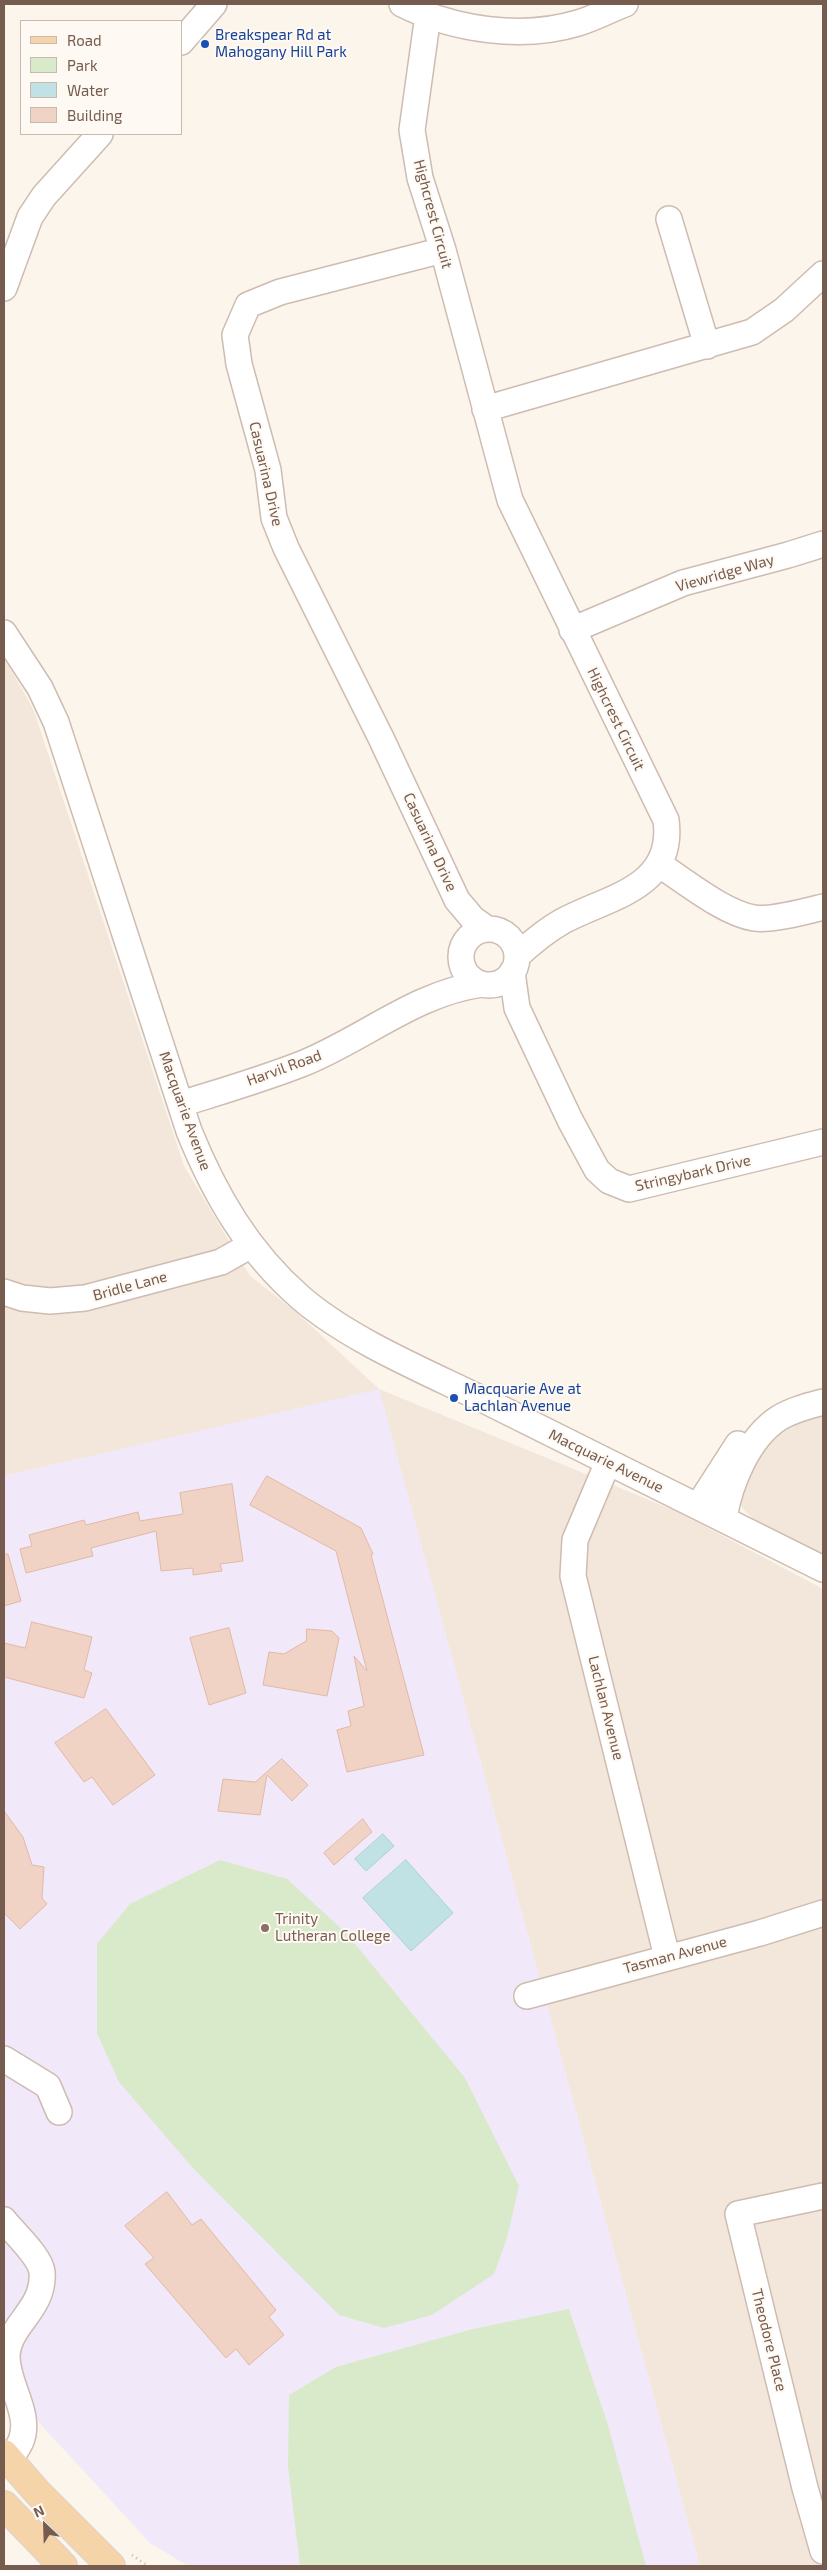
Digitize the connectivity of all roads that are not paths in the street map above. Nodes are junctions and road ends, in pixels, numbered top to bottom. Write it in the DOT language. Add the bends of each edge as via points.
graph roads {
  1 [pos="214,4"];
  2 [pos="402,4"];
  3 [pos="625,4"];
  4 [pos="428,16"];
  5 [pos="182,41"];
  6 [pos="99,135"];
  7 [pos="669,219"];
  8 [pos="443,250"];
  9 [pos="823,274"];
  10 [pos="4,288"];
  11 [pos="707,346"];
  12 [pos="485,409"];
  13 [pos="823,544"];
  14 [pos="572,630"];
  15 [pos="4,633"];
  16 [pos="660,865"];
  17 [pos="457,900"];
  18 [pos="823,907"];
  19 [pos="506,948"];
  20 [pos="462,950"];
  21 [pos="486,984"];
  22 [pos="517,1008"];
  23 [pos="382,1022"];
  24 [pos="181,1104"];
  25 [pos="823,1142"];
  26 [pos="251,1245"];
  27 [pos="4,1292"];
  28 [pos="823,1402"];
  29 [pos="764,1430"];
  30 [pos="608,1462"];
  31 [pos="698,1506"];
  32 [pos="724,1518"];
  33 [pos="823,1569"];
  34 [pos="823,1912"];
  35 [pos="667,1956"];
  36 [pos="527,1996"];
  37 [pos="4,2059"];
  38 [pos="59,2112"];
  39 [pos="823,2196"];
  40 [pos="4,2220"];
  41 [pos="7,2457"];
  42 [pos="814,2486"];
  43 [pos="4,2506"];
  44 [pos="823,2551"];
  45 [pos="63,2566"];
  46 [pos="111,2566"];
  1 -- 5 [label="street"];
  2 -- 4 [label="street"];
  3 -- 4 [label="street" via="577,24 530,30 454,25"];
  4 -- 8 [label="street, Highcrest Circuit" via="412,130 420,178"];
  6 -- 10 [label="street" via="44,196 30,217"];
  7 -- 11 [label="street"];
  8 -- 12 [label="street, Highcrest Circuit"];
  8 -- 17 [label="street, Casuarina Drive" via="272,295 248,305 235,335 239,364 268,470 274,518"];
  9 -- 11 [label="street" via="784,310 752,332"];
  11 -- 12 [label="street"];
  12 -- 14 [label="street, Highcrest Circuit" via="510,500"];
  13 -- 14 [label="street, Viewridge Way" via="682,583"];
  14 -- 16 [label="street, Highcrest Circuit" via="666,820 667,846"];
  15 -- 24 [label="street, Macquarie Avenue" via="40,688 56,722"];
  16 -- 18 [label="street" via="731,912 756,919"];
  16 -- 19 [label="street" via="631,889 562,922 517,934"];
  17 -- 19 [label="street, Casuarina Drive"];
  17 -- 20 [label="street, Casuarina Drive"];
  19 -- 20 [label="street" via="473,933"];
  19 -- 21 [label="street" via="506,979"];
  19 -- 22 [label="street, Stringybark Drive"];
  20 -- 21 [label="street" via="463,970 474,981"];
  20 -- 23 [label="street, Harvil Road" via="453,965 437,980"];
  21 -- 22 [label="street, Stringybark Drive"];
  21 -- 23 [label="street, Harvil Road" via="442,993"];
  22 -- 25 [label="street, Stringybark Drive" via="570,1120 597,1170 609,1181 629,1189"];
  23 -- 24 [label="street, Harvil Road" via="304,1063"];
  24 -- 26 [label="street, Macquarie Avenue" via="215,1191"];
  26 -- 27 [label="street, Bridle Lane" via="221,1262 85,1298 50,1301"];
  26 -- 30 [label="street, Macquarie Avenue" via="302,1299 345,1328 382,1350"];
  28 -- 29 [label="street" via="793,1411"];
  29 -- 31 [label="street" via="748,1436 735,1447"];
  29 -- 32 [label="street" via="734,1481"];
  30 -- 31 [label="street, Macquarie Avenue"];
  30 -- 35 [label="street, Lachlan Avenue" via="575,1540 573,1576"];
  31 -- 32 [label="street, Macquarie Avenue"];
  32 -- 33 [label="street, Macquarie Avenue"];
  34 -- 35 [label="street, Tasman Avenue" via="760,1933"];
  35 -- 36 [label="street, Tasman Avenue"];
  37 -- 38 [label="street" via="48,2086"];
  39 -- 42 [label="street, Theodore Place" via="738,2214"];
  40 -- 41 [label="street" via="37,2260 42,2271 41,2291 13,2336 7,2354 24,2428 21,2441"];
  41 -- 46 [label="main road"];
  42 -- 44 [label="street, Theodore Place"];
  43 -- 45 [label="main road"];
}
